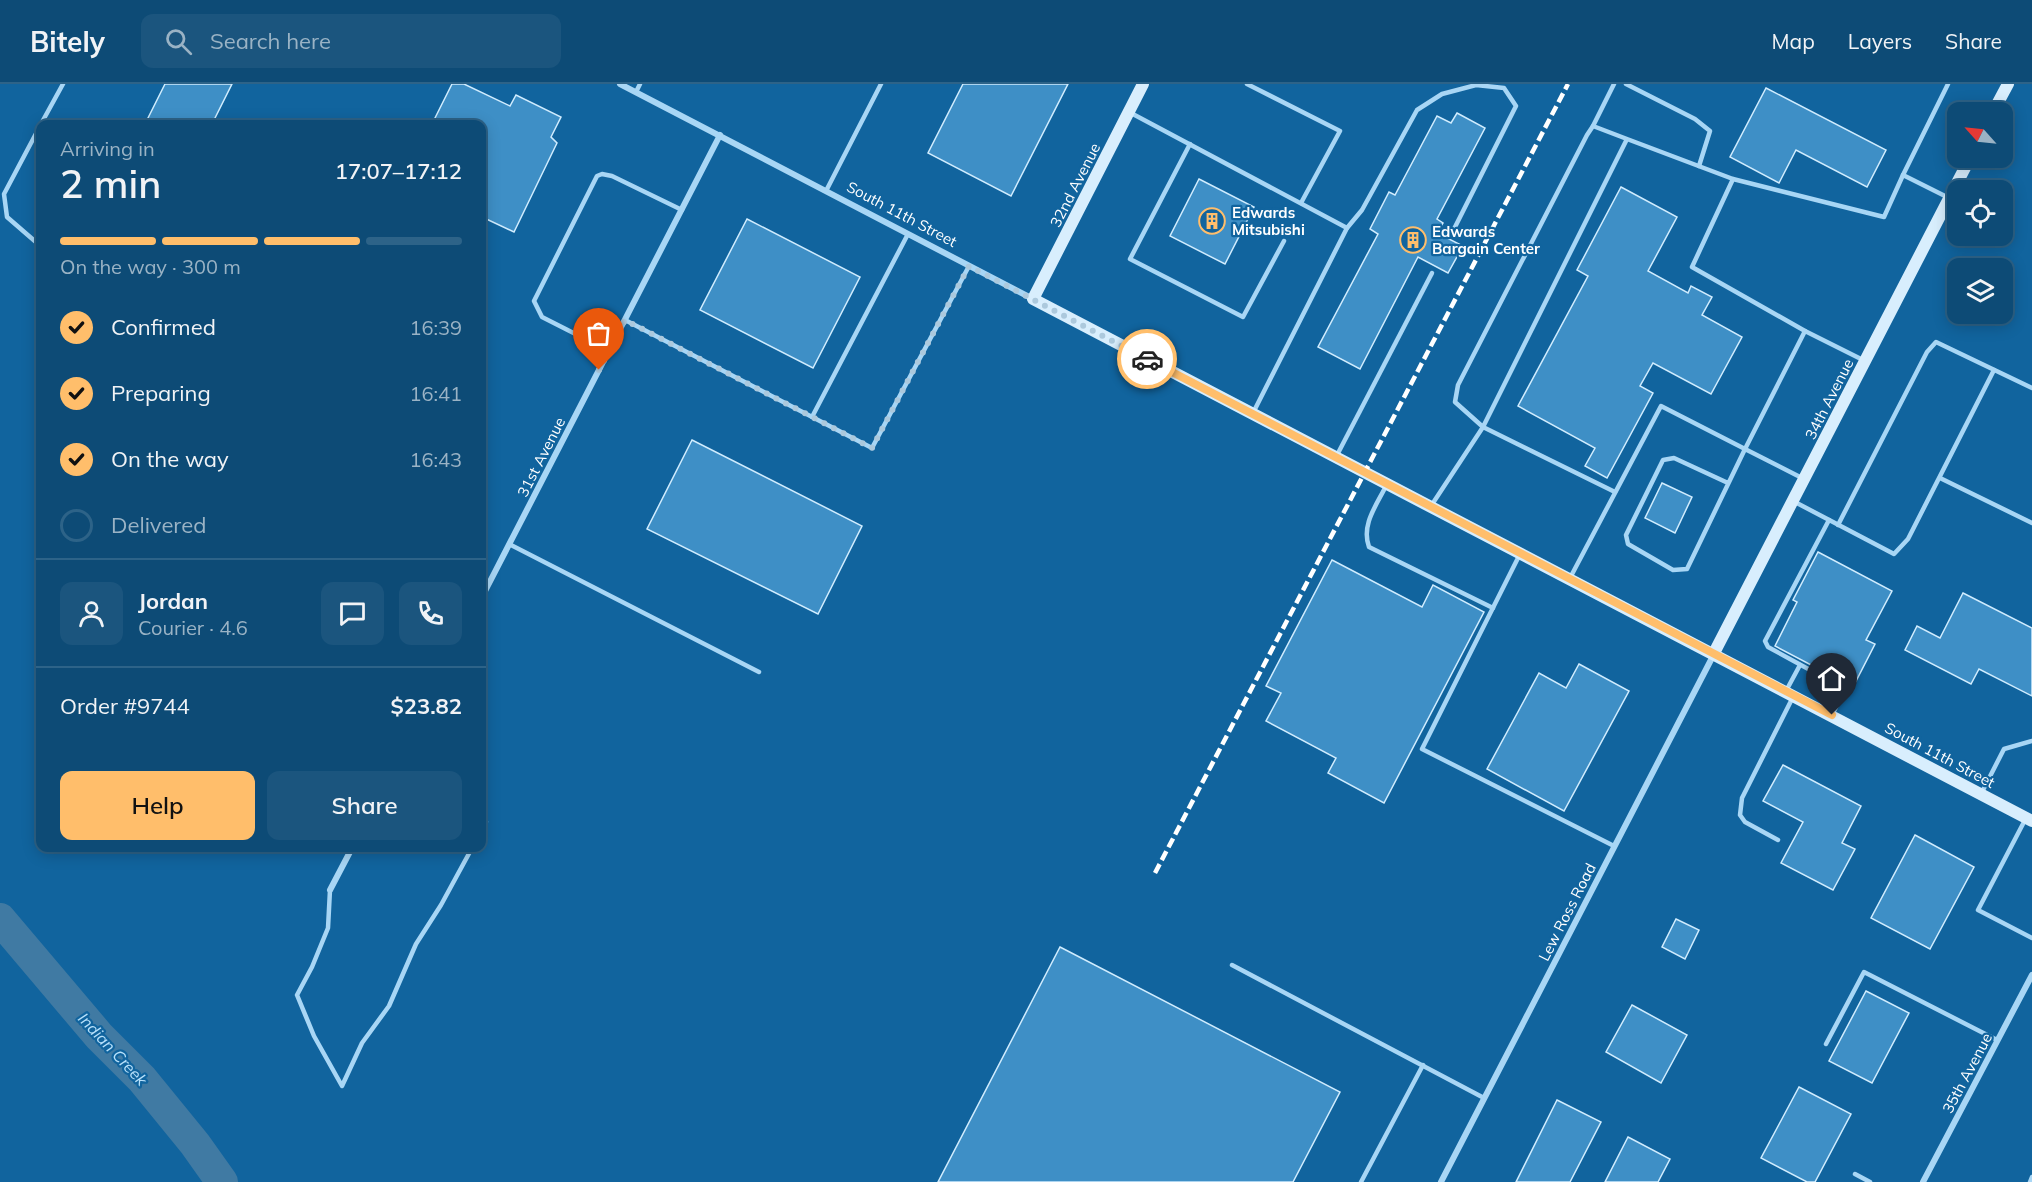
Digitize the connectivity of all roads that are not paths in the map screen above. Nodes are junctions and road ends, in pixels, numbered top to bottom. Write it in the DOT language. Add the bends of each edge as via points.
graph roads {
  1 [pos="63,84"];
  2 [pos="621,84"];
  3 [pos="640,84"];
  4 [pos="881,84"];
  5 [pos="1143,84"];
  6 [pos="1247,84"];
  7 [pos="1614,84"];
  8 [pos="1626,84"];
  9 [pos="1948,84"];
  10 [pos="2008,84"];
  11 [pos="636,92"];
  12 [pos="1998,102"];
  13 [pos="1129,112"];
  14 [pos="44,120"];
  15 [pos="1593,126"];
  16 [pos="36,134"];
  17 [pos="720,135"];
  18 [pos="1627,139"];
  19 [pos="1191,144"];
  20 [pos="1699,166"];
  21 [pos="1903,175"];
  22 [pos="1733,178"];
  23 [pos="826,191"];
  24 [pos="1947,197"];
  25 [pos="1947,202"];
  26 [pos="1301,203"];
  27 [pos="682,210"];
  28 [pos="1347,228"];
  29 [pos="1454,229"];
  30 [pos="908,234"];
  31 [pos="1284,241"];
  32 [pos="36,242"];
  33 [pos="969,266"];
  34 [pos="1432,273"];
  35 [pos="1033,299"];
  36 [pos="625,320"];
  37 [pos="1805,331"];
  38 [pos="609,351"];
  39 [pos="1865,361"];
  40 [pos="1994,370"];
  41 [pos="2032,388"];
  42 [pos="1252,414"];
  43 [pos="812,417"];
  44 [pos="1484,427"];
  45 [pos="1745,449"];
  46 [pos="1336,457"];
  47 [pos="1940,478"];
  48 [pos="1804,479"];
  49 [pos="1728,483"];
  50 [pos="1387,484"];
  51 [pos="1616,492"];
  52 [pos="1793,501"];
  53 [pos="1431,506"];
  54 [pos="1829,520"];
  55 [pos="2032,523"];
  56 [pos="1838,525"];
  57 [pos="509,544"];
  58 [pos="1521,553"];
  59 [pos="1570,578"];
  60 [pos="486,589"];
  61 [pos="1493,608"];
  62 [pos="1714,653"];
  63 [pos="1800,664"];
  64 [pos="759,672"];
  65 [pos="1790,693"];
  66 [pos="1832,715"];
  67 [pos="2032,741"];
  68 [pos="1981,794"];
  69 [pos="2029,819"];
  70 [pos="1778,840"];
  71 [pos="1614,846"];
  72 [pos="350,852"];
  73 [pos="470,852"];
  74 [pos="330,890"];
  75 [pos="2032,938"];
  76 [pos="1232,965"];
  77 [pos="2032,975"];
  78 [pos="1997,1040"];
  79 [pos="1826,1044"];
  80 [pos="1423,1065"];
  81 [pos="1484,1098"];
  82 [pos="1855,1174"];
  83 [pos="2032,1177"];
  84 [pos="1361,1182"];
  85 [pos="1441,1182"];
  86 [pos="1870,1182"];
  87 [pos="1923,1182"];
  88 [pos="2030,1182"];
  1 -- 14 [label="lane"];
  2 -- 11 [label="street, South 11th Street"];
  3 -- 11 [label="lane"];
  4 -- 23 [label="lane"];
  5 -- 13 [label="street, 32nd Avenue"];
  6 -- 26 [label="lane" via="1340,131"];
  7 -- 15 [label="lane"];
  8 -- 20 [label="lane" via="1695,119 1710,131"];
  9 -- 21 [label="lane"];
  10 -- 12 [label="street"];
  11 -- 17 [label="street, South 11th Street"];
  13 -- 19 [label="lane"];
  13 -- 35 [label="street, 32nd Avenue"];
  15 -- 18 [label="lane"];
  15 -- 44 [label="lane" via="1458,385 1455,402"];
  16 -- 32 [label="lane" via="4,194 7,217"];
  17 -- 23 [label="street, South 11th Street"];
  17 -- 27 [label="street, 31st Avenue"];
  18 -- 20 [label="lane"];
  18 -- 44 [label="lane"];
  19 -- 26 [label="lane"];
  19 -- 31 [label="lane" via="1130,259 1243,317"];
  20 -- 22 [label="lane"];
  21 -- 22 [label="lane" via="1884,217"];
  21 -- 24 [label="lane"];
  22 -- 37 [label="lane" via="1692,267"];
  23 -- 30 [label="street, South 11th Street"];
  25 -- 39 [label="street, 34th Avenue"];
  26 -- 28 [label="lane"];
  27 -- 36 [label="street, 31st Avenue"];
  27 -- 38 [label="lane" via="612,176 597,177 534,301 542,318"];
  28 -- 29 [label="lane" via="1362,210 1417,111 1442,94 1476,85 1504,88 1516,106"];
  28 -- 42 [label="lane"];
  30 -- 33 [label="street, South 11th Street"];
  30 -- 43 [label="lane"];
  33 -- 35 [label="street, South 11th Street"];
  33 -- 43 [label="lane" via="872,448"];
  34 -- 46 [label="lane"];
  35 -- 42 [label="street, South 11th Street"];
  36 -- 38 [label="street, 31st Avenue"];
  36 -- 43 [label="lane"];
  37 -- 39 [label="lane"];
  37 -- 45 [label="lane"];
  38 -- 57 [label="street, 31st Avenue"];
  39 -- 48 [label="street, 34th Avenue"];
  40 -- 41 [label="lane"];
  40 -- 47 [label="lane"];
  40 -- 56 [label="lane" via="1936,342"];
  42 -- 46 [label="street, South 11th Street"];
  44 -- 51 [label="lane"];
  44 -- 53 [label="lane"];
  45 -- 48 [label="lane"];
  45 -- 49 [label="lane"];
  45 -- 51 [label="lane" via="1661,406"];
  46 -- 50 [label="street, South 11th Street"];
  47 -- 55 [label="lane"];
  47 -- 56 [label="lane" via="1908,539 1894,554"];
  48 -- 52 [label="street, 34th Avenue"];
  49 -- 49 [label="lane" via="1687,569 1673,570 1628,544 1626,535 1663,460 1674,458"];
  50 -- 53 [label="street, South 11th Street"];
  50 -- 61 [label="lane" via="1366,528 1369,547"];
  51 -- 59 [label="lane"];
  52 -- 54 [label="lane"];
  52 -- 62 [label="street, 34th Avenue"];
  53 -- 58 [label="street, South 11th Street"];
  54 -- 56 [label="lane"];
  54 -- 63 [label="lane" via="1765,641 1768,647"];
  57 -- 60 [label="street, 31st Avenue"];
  57 -- 64 [label="lane"];
  58 -- 59 [label="street, South 11th Street"];
  58 -- 61 [label="lane"];
  59 -- 62 [label="street, South 11th Street"];
  61 -- 71 [label="lane" via="1422,749"];
  62 -- 65 [label="street, South 11th Street"];
  62 -- 71 [label="street, Lew Ross Road"];
  63 -- 65 [label="lane"];
  63 -- 66 [label="lane" via="1843,688"];
  65 -- 66 [label="street, South 11th Street"];
  65 -- 70 [label="lane" via="1742,798 1740,815 1745,822"];
  66 -- 68 [label="street, South 11th Street"];
  67 -- 68 [label="lane" via="2004,748"];
  68 -- 69 [label="street, South 11th Street"];
  69 -- 75 [label="lane" via="1978,910"];
  71 -- 81 [label="street, Lew Ross Road"];
  72 -- 74 [label="street"];
  73 -- 74 [label="lane" via="416,944 389,1006 362,1043 342,1086 297,995 328,928"];
  76 -- 80 [label="lane"];
  77 -- 78 [label="street, 35th Avenue"];
  78 -- 79 [label="lane" via="1864,972"];
  78 -- 87 [label="street, 35th Avenue"];
  80 -- 81 [label="lane"];
  80 -- 84 [label="lane"];
  81 -- 85 [label="street, Lew Ross Road"];
  82 -- 86 [label="lane"];
  83 -- 88 [label="lane"];
}
